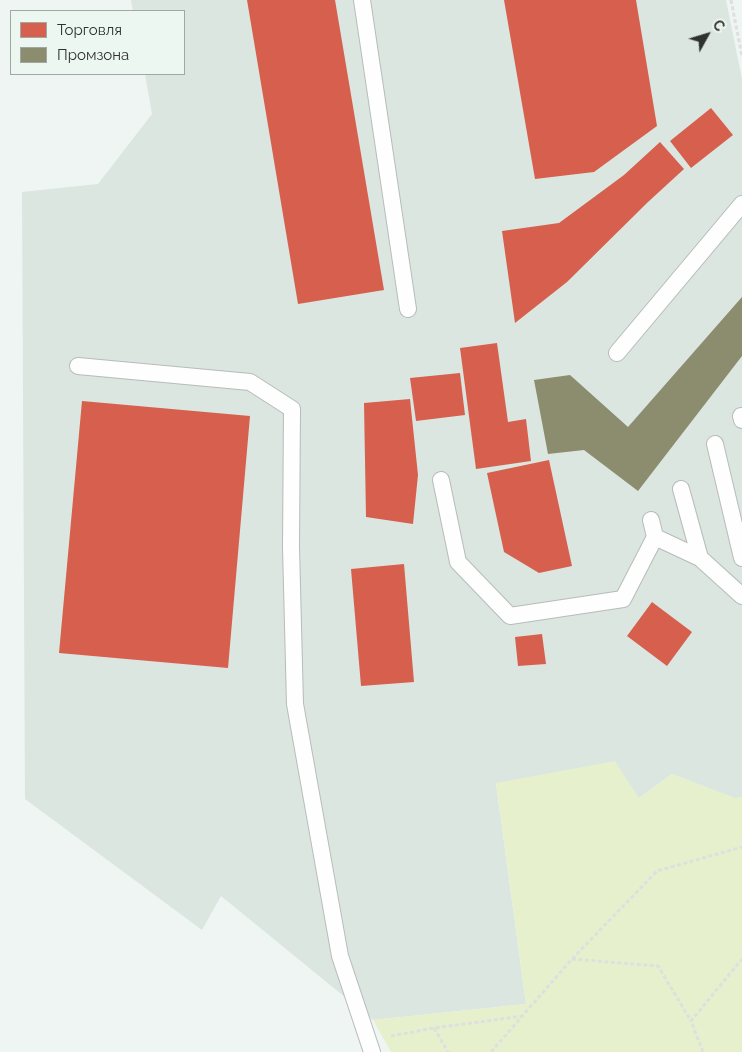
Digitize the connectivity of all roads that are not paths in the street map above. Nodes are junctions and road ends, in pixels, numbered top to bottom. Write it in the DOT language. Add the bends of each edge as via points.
graph roads {
  1 [pos="362,0"];
  2 [pos="742,204"];
  3 [pos="408,309"];
  4 [pos="617,353"];
  5 [pos="78,366"];
  6 [pos="715,444"];
  7 [pos="442,480"];
  8 [pos="681,489"];
  9 [pos="651,520"];
  10 [pos="654,537"];
  11 [pos="700,558"];
  12 [pos="742,558"];
  13 [pos="742,596"];
  14 [pos="372,1052"];
  1 -- 3 [label="lane"];
  2 -- 4 [label="lane"];
  5 -- 14 [label="lane" via="250,382 292,409 295,704 340,956"];
  6 -- 12 [label="lane"];
  7 -- 10 [label="lane" via="458,562 510,616 623,599"];
  8 -- 11 [label="lane"];
  9 -- 10 [label="lane"];
  10 -- 11 [label="lane"];
  11 -- 13 [label="lane"];
}
